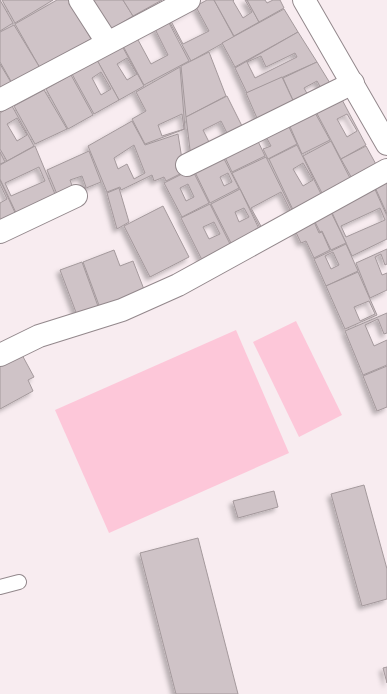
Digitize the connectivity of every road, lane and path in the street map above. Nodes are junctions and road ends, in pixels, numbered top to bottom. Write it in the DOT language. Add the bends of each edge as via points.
graph roads {
  1 [pos="80,0"];
  2 [pos="189,0"];
  3 [pos="304,0"];
  4 [pos="107,42"];
  5 [pos="352,83"];
  6 [pos="0,100"];
  7 [pos="387,144"];
  8 [pos="187,165"];
  9 [pos="387,170"];
  10 [pos="76,196"];
  11 [pos="0,232"];
  12 [pos="0,355"];
  13 [pos="19,582"];
  14 [pos="0,587"];
  1 -- 4 [label="street"];
  2 -- 4 [label="street"];
  3 -- 5 [label="street"];
  4 -- 6 [label="street"];
  5 -- 7 [label="street"];
  5 -- 8 [label="street"];
  9 -- 12 [label="street" via="178,285 122,310 40,336"];
  10 -- 11 [label="street"];
  13 -- 14 [label="lane"];
}
